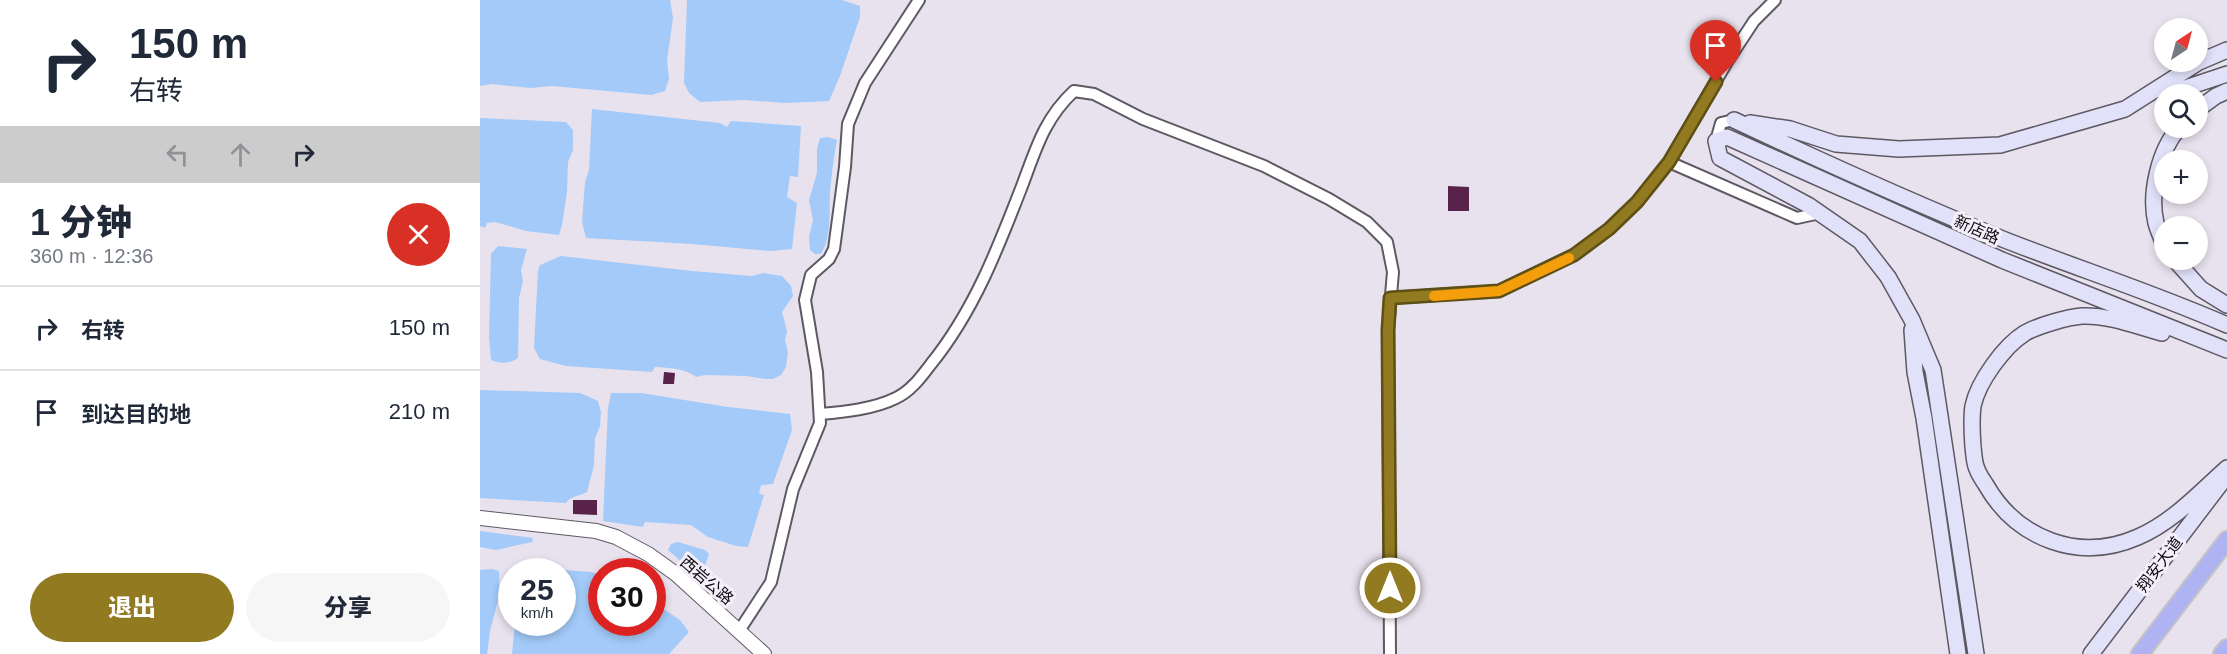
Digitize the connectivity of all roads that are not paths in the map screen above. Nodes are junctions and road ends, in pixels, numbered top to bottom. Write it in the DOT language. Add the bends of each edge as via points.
graph roads {
  1 [pos="919,0"];
  2 [pos="1775,0"];
  3 [pos="2227,50"];
  4 [pos="2227,74"];
  5 [pos="2198,84"];
  6 [pos="2227,91"];
  7 [pos="2154,99"];
  8 [pos="2208,102"];
  9 [pos="2125,109"];
  10 [pos="1734,120"];
  11 [pos="2171,138"];
  12 [pos="1716,141"];
  13 [pos="1669,162"];
  14 [pos="1820,213"];
  15 [pos="2156,216"];
  16 [pos="2184,270"];
  17 [pos="1390,298"];
  18 [pos="2227,305"];
  19 [pos="1911,320"];
  20 [pos="2227,325"];
  21 [pos="2227,351"];
  22 [pos="820,414"];
  23 [pos="2227,468"];
  24 [pos="2227,475"];
  25 [pos="480,518"];
  26 [pos="2227,540"];
  27 [pos="739,631"];
  28 [pos="2227,648"];
  29 [pos="764,654"];
  30 [pos="1390,654"];
  31 [pos="1958,654"];
  32 [pos="1976,654"];
  33 [pos="2091,654"];
  34 [pos="2140,654"];
  35 [pos="2222,654"];
  1 -- 22 [label="street" via="855,105 848,124 834,249 811,275 806,287"];
  2 -- 13 [label="street" via="1733,54"];
  3 -- 9 [label="main road" via="2199,62"];
  4 -- 5 [label="main road"];
  6 -- 8 [label="main road"];
  7 -- 9 [label="main road"];
  9 -- 10 [label="main road" via="2000,146 1899,149 1836,144 1790,129"];
  10 -- 12 [label="street" via="1721,123"];
  10 -- 20 [label="main road, 新店路" via="2006,240"];
  11 -- 15 [label="main road" via="2154,192"];
  12 -- 14 [label="main road" via="1720,158"];
  12 -- 21 [label="main road, 新店路" via="1727,137 2002,260"];
  13 -- 14 [label="street" via="1797,218"];
  13 -- 17 [label="street" via="1609,229 1574,255 1543,271 1499,291"];
  14 -- 19 [label="main road" via="1860,241 1888,276"];
  16 -- 18 [label="main road" via="2201,288"];
  17 -- 22 [label="street" via="1393,272 1387,242 1367,222 1264,166 1143,119 1094,94 1074,91 1058,106 1044,131 997,250 951,339 909,390 895,399"];
  17 -- 30 [label="street"];
  19 -- 31 [label="main road" via="1915,372"];
  19 -- 32 [label="main road" via="1933,370"];
  21 -- 23 [label="main road" via="2113,320 2081,316 2052,323 2025,333 1994,364 1974,404 1971,430 1976,469 1992,496 2012,519 2037,537 2066,547 2108,547 2137,538 2167,522"];
  22 -- 27 [label="street" via="794,489 771,582"];
  24 -- 33 [label="main road, 翔安大道"];
  25 -- 27 [label="street, 西岩公路" via="596,531 616,537 676,574"];
  26 -- 34 [label="highway"];
  27 -- 29 [label="street, 西岩公路"];
  28 -- 35 [label="highway"];
}
